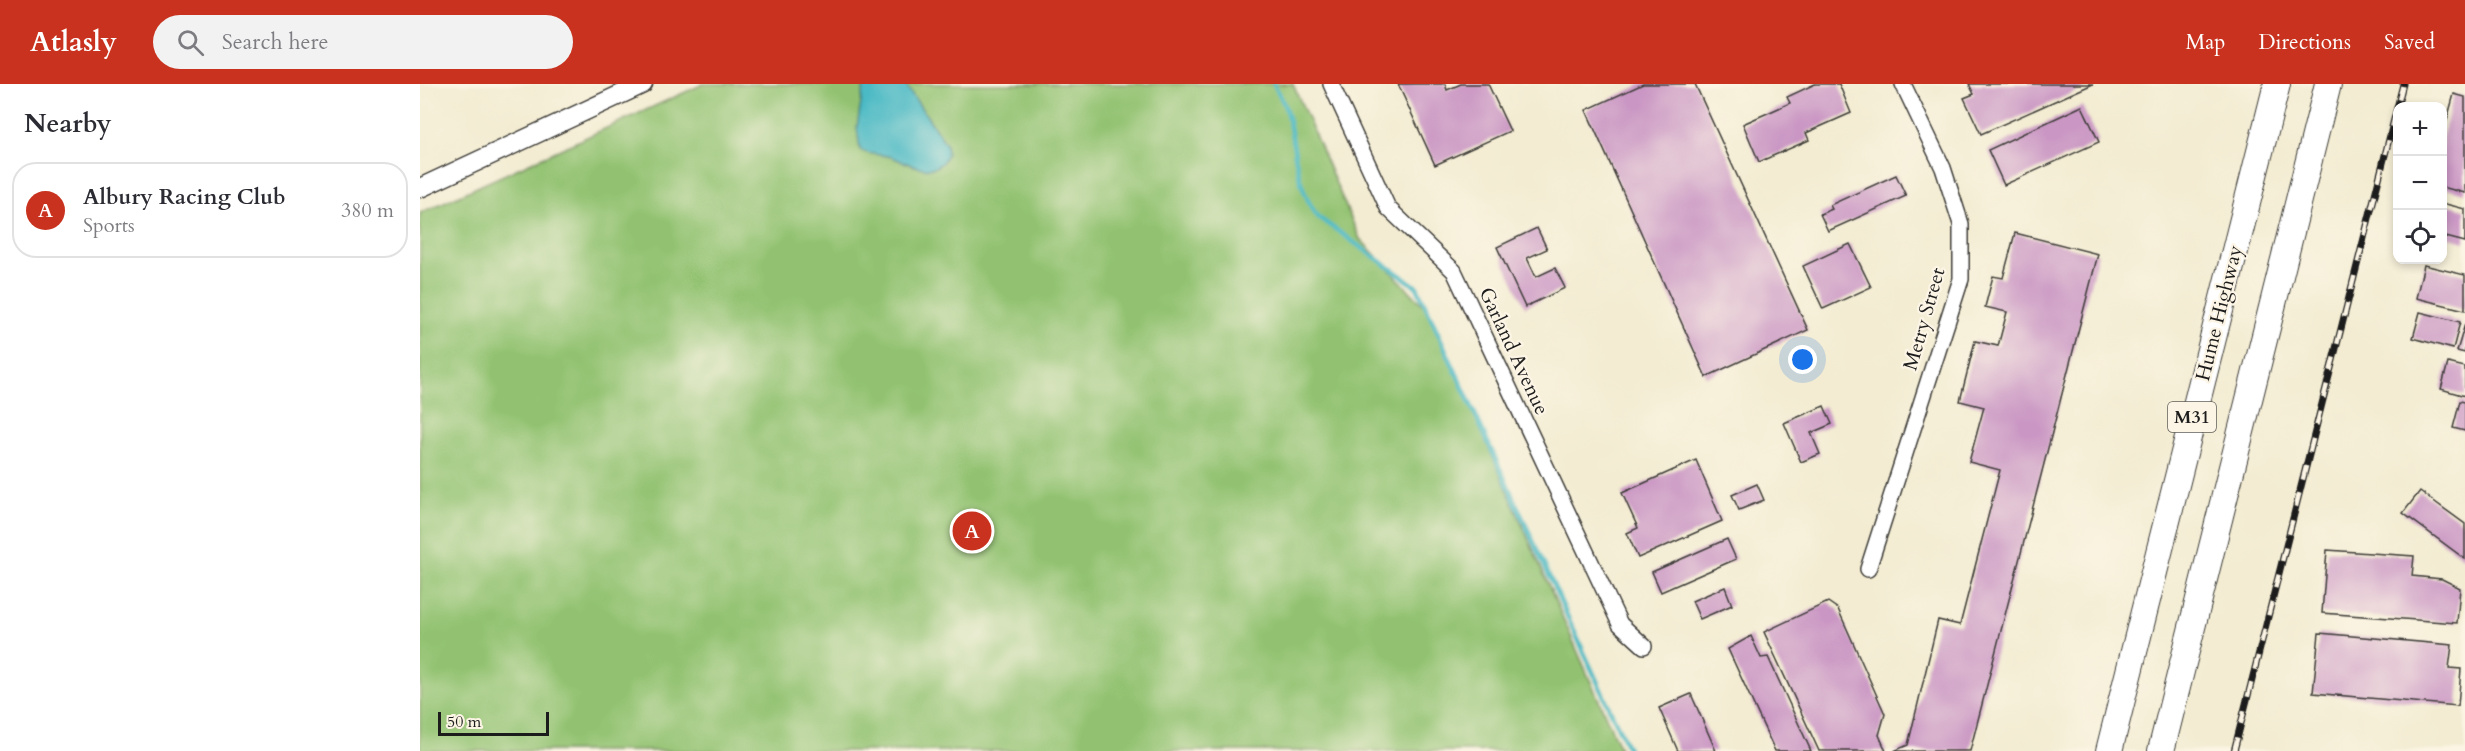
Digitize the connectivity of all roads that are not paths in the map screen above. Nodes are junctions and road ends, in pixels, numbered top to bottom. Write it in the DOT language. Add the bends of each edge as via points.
graph roads {
  1 [pos="643,84"];
  2 [pos="1332,84"];
  3 [pos="1903,84"];
  4 [pos="2277,84"];
  5 [pos="2328,84"];
  6 [pos="420,188"];
  7 [pos="1868,569"];
  8 [pos="1644,646"];
  9 [pos="2109,751"];
  10 [pos="2162,751"];
  1 -- 6 [label="street"];
  2 -- 8 [label="street, Garland Avenue" via="1388,208 1454,271 1620,624"];
  3 -- 7 [label="street, Metry Street" via="1942,168 1961,224 1961,279"];
  4 -- 9 [label="highway, Hume Highway / M31"];
  5 -- 10 [label="highway, M31"];
}
